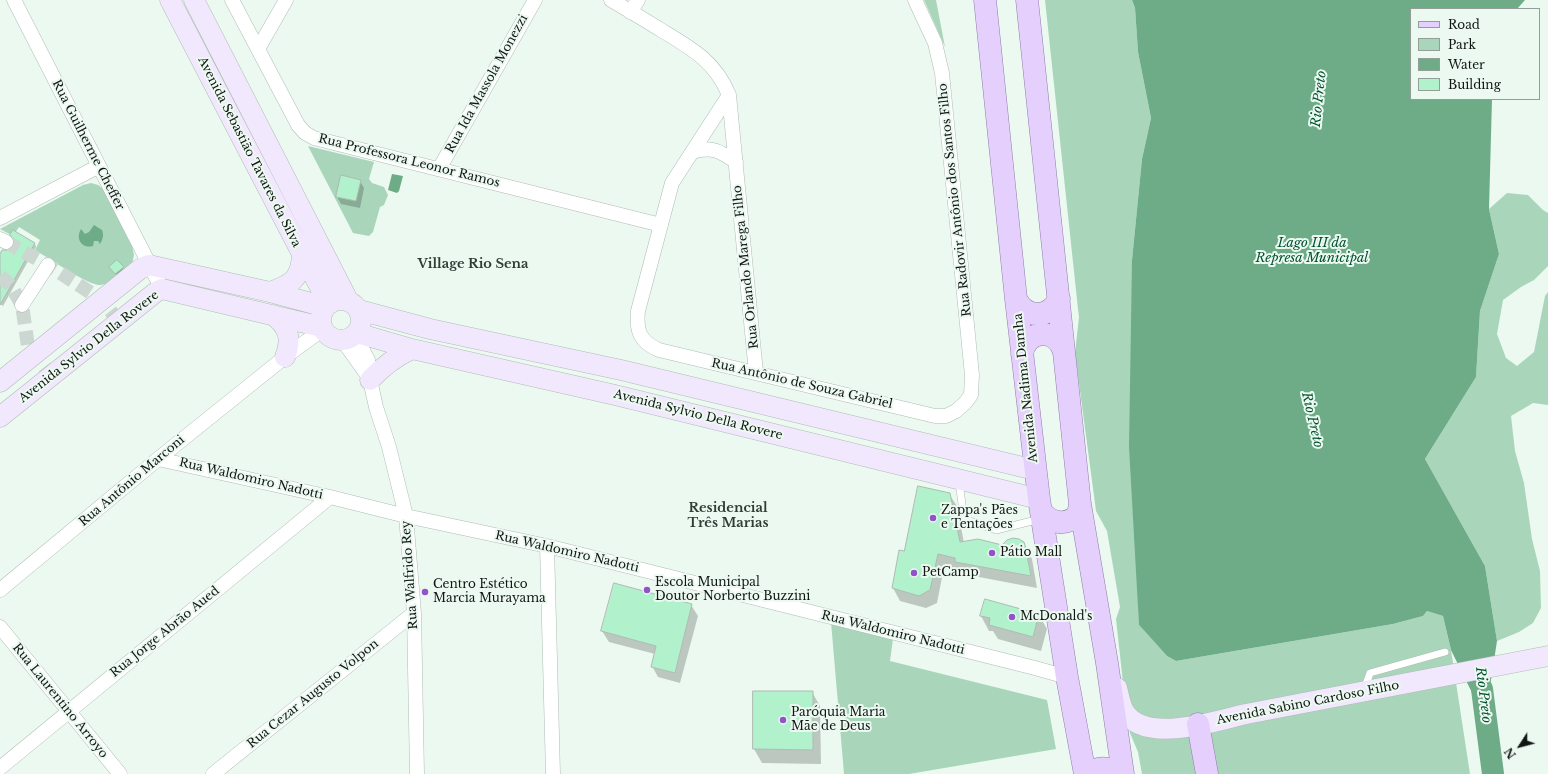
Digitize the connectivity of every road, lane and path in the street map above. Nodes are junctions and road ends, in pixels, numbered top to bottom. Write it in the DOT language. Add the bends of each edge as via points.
graph roads {
  1 [pos="14,0"];
  2 [pos="170,0"];
  3 [pos="194,0"];
  4 [pos="232,0"];
  5 [pos="286,0"];
  6 [pos="535,0"];
  7 [pos="611,0"];
  8 [pos="915,0"];
  9 [pos="985,0"];
  10 [pos="1027,0"];
  11 [pos="634,6"];
  12 [pos="258,49"];
  13 [pos="729,95"];
  14 [pos="692,152"];
  15 [pos="736,162"];
  16 [pos="99,166"];
  17 [pos="439,169"];
  18 [pos="0,218"];
  19 [pos="661,225"];
  20 [pos="302,254"];
  21 [pos="48,265"];
  22 [pos="149,265"];
  23 [pos="162,289"];
  24 [pos="270,292"];
  25 [pos="1016,299"];
  26 [pos="1059,299"];
  27 [pos="22,305"];
  28 [pos="327,306"];
  29 [pos="354,306"];
  30 [pos="273,315"];
  31 [pos="323,328"];
  32 [pos="352,336"];
  33 [pos="412,349"];
  34 [pos="1064,352"];
  35 [pos="1022,354"];
  36 [pos="285,357"];
  37 [pos="621,370"];
  38 [pos="756,373"];
  39 [pos="370,380"];
  40 [pos="0,382"];
  41 [pos="615,395"];
  42 [pos="965,403"];
  43 [pos="0,417"];
  44 [pos="965,453"];
  45 [pos="158,458"];
  46 [pos="1035,470"];
  47 [pos="959,480"];
  48 [pos="330,497"];
  49 [pos="1080,504"];
  50 [pos="1041,509"];
  51 [pos="406,516"];
  52 [pos="547,546"];
  53 [pos="0,590"];
  54 [pos="414,613"];
  55 [pos="0,627"];
  56 [pos="1445,652"];
  57 [pos="1539,658"];
  58 [pos="1107,663"];
  59 [pos="1067,678"];
  60 [pos="1363,692"];
  61 [pos="69,711"];
  62 [pos="1198,724"];
  63 [pos="0,768"];
  64 [pos="120,774"];
  65 [pos="213,774"];
  66 [pos="417,774"];
  67 [pos="553,774"];
  68 [pos="1086,774"];
  69 [pos="1123,774"];
  70 [pos="1207,774"];
  1 -- 16 [label="street, Rua Guilherme Cheffer"];
  2 -- 20 [label="main road, Avenida Sebastião Tavares da Silva"];
  3 -- 29 [label="main road, Avenida Sebastião Tavares da Silva"];
  4 -- 12 [label="street, Rua Professora Leonor Ramos"];
  5 -- 12 [label="street"];
  6 -- 17 [label="street, Rua Ida Massola Monezzi"];
  7 -- 11 [label="street, Rua Orlando Marega Filho"];
  8 -- 42 [label="street, Rua Radovir Antônio dos Santos Filho" via="935,43 945,93 972,375 971,394"];
  9 -- 25 [label="main road, Avenida Nadima Damha"];
  10 -- 26 [label="main road"];
  11 -- 13 [label="street, Rua Orlando Marega Filho" via="695,50 716,70"];
  12 -- 17 [label="street, Rua Professora Leonor Ramos" via="298,125 305,133 314,138"];
  13 -- 14 [label="street"];
  13 -- 15 [label="street, Rua Orlando Marega Filho"];
  14 -- 15 [label="street" via="702,149 716,150"];
  14 -- 19 [label="street" via="672,183"];
  15 -- 38 [label="street, Rua Orlando Marega Filho"];
  16 -- 18 [label="street"];
  16 -- 22 [label="street, Rua Guilherme Cheffer"];
  17 -- 19 [label="street, Rua Professora Leonor Ramos"];
  19 -- 38 [label="street, Rua Antônio de Souza Gabriel" via="638,311 637,327 640,335 659,350"];
  20 -- 24 [label="main road" via="296,278 284,287"];
  20 -- 28 [label="main road, Avenida Sebastião Tavares da Silva"];
  21 -- 27 [label="street"];
  22 -- 23 [label="street, Rua Guilherme Cheffer"];
  22 -- 24 [label="main road"];
  22 -- 40 [label="main road" via="140,269"];
  23 -- 30 [label="main road, Avenida Sylvio Della Rovere"];
  23 -- 43 [label="main road, Avenida Sylvio Della Rovere"];
  24 -- 28 [label="main road"];
  25 -- 26 [label="main road" via="1022,308 1036,314 1048,312"];
  25 -- 35 [label="main road, Avenida Nadima Damha"];
  26 -- 34 [label="main road"];
  28 -- 29 [label="main road" via="337,301"];
  28 -- 31 [label="main road" via="322,315"];
  29 -- 32 [label="main road" via="361,322"];
  29 -- 37 [label="main road, Avenida Sylvio Della Rovere" via="430,330"];
  30 -- 31 [label="main road, Avenida Sylvio Della Rovere"];
  30 -- 36 [label="main road" via="287,332 289,347"];
  31 -- 32 [label="main road" via="330,337 338,340"];
  31 -- 36 [label="street, Rua Antônio Marconi"];
  32 -- 33 [label="main road, Avenida Sylvio Della Rovere"];
  32 -- 39 [label="street, Rua Walfrido Rey"];
  33 -- 39 [label="main road" via="394,358"];
  33 -- 41 [label="main road, Avenida Sylvio Della Rovere"];
  34 -- 35 [label="main road" via="1059,341 1043,334 1029,340"];
  34 -- 49 [label="main road"];
  35 -- 46 [label="main road, Avenida Nadima Damha"];
  36 -- 45 [label="street, Rua Antônio Marconi"];
  37 -- 41 [label="main road"];
  37 -- 44 [label="main road, Avenida Sylvio Della Rovere"];
  38 -- 42 [label="street, Rua Antônio de Souza Gabriel" via="935,416 946,416"];
  39 -- 51 [label="street, Rua Walfrido Rey"];
  41 -- 47 [label="main road, Avenida Sylvio Della Rovere"];
  44 -- 46 [label="main road, Avenida Sylvio Della Rovere"];
  44 -- 47 [label="main road"];
  45 -- 48 [label="street, Rua Waldomiro Nadotti"];
  45 -- 53 [label="street, Rua Antônio Marconi"];
  46 -- 50 [label="main road, Avenida Nadima Damha"];
  47 -- 50 [label="main road, Avenida Sylvio Della Rovere"];
  47 -- 50 [label="lane" via="964,519 996,530"];
  48 -- 51 [label="street, Rua Waldomiro Nadotti"];
  48 -- 61 [label="street, Rua Jorge Abrão Aued"];
  49 -- 50 [label="main road" via="1078,514 1062,523 1045,516"];
  49 -- 58 [label="main road"];
  50 -- 59 [label="main road, Avenida Nadima Damha"];
  51 -- 52 [label="street, Rua Waldomiro Nadotti"];
  51 -- 54 [label="street, Rua Walfrido Rey"];
  52 -- 59 [label="street, Rua Waldomiro Nadotti"];
  52 -- 67 [label="street"];
  54 -- 65 [label="street, Rua Cezar Augusto Volpon"];
  54 -- 66 [label="street, Rua Walfrido Rey"];
  55 -- 61 [label="street, Rua Laurentino Arroyo"];
  56 -- 60 [label="lane" via="1370,673"];
  57 -- 60 [label="main road, Avenida Sabino Cardoso Filho"];
  58 -- 62 [label="main road, Avenida Sabino Cardoso Filho" via="1124,712 1134,723 1165,729"];
  58 -- 69 [label="main road"];
  59 -- 68 [label="main road, Avenida Nadima Damha"];
  60 -- 62 [label="main road, Avenida Sabino Cardoso Filho"];
  61 -- 63 [label="street, Rua Jorge Abrão Aued"];
  61 -- 64 [label="street, Rua Laurentino Arroyo"];
  62 -- 70 [label="main road"];
  68 -- 69 [label="main road" via="1104,768"];
}
